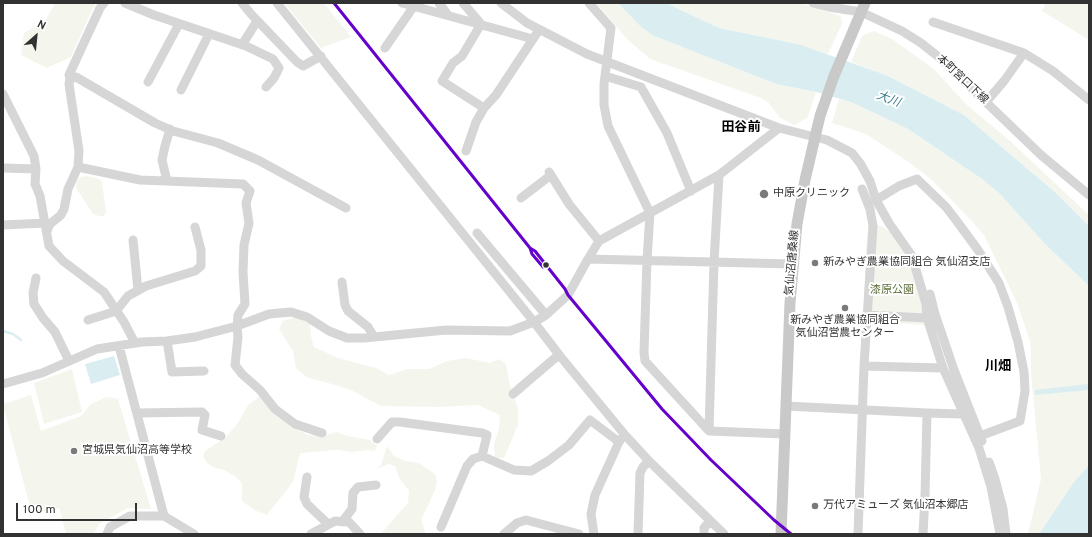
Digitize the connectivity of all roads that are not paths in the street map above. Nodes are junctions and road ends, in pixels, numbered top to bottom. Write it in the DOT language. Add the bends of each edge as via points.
graph roads {
  1 [pos="104,3"];
  2 [pos="125,3"];
  3 [pos="242,3"];
  4 [pos="277,3"];
  5 [pos="402,3"];
  6 [pos="439,3"];
  7 [pos="463,3"];
  8 [pos="501,3"];
  9 [pos="589,3"];
  10 [pos="819,4"];
  11 [pos="414,6"];
  12 [pos="863,8"];
  13 [pos="447,14"];
  14 [pos="257,21"];
  15 [pos="933,22"];
  16 [pos="179,24"];
  17 [pos="481,24"];
  18 [pos="539,30"];
  19 [pos="209,34"];
  20 [pos="533,39"];
  21 [pos="242,45"];
  22 [pos="385,48"];
  23 [pos="1024,53"];
  24 [pos="321,56"];
  25 [pos="606,62"];
  26 [pos="605,76"];
  27 [pos="70,79"];
  28 [pos="148,82"];
  29 [pos="266,87"];
  30 [pos="181,90"];
  31 [pos="3,94"];
  32 [pos="1089,100"];
  33 [pos="986,102"];
  34 [pos="484,108"];
  35 [pos="779,128"];
  36 [pos="170,129"];
  37 [pos="814,137"];
  38 [pos="466,151"];
  39 [pos="78,167"];
  40 [pos="3,168"];
  41 [pos="36,170"];
  42 [pos="719,175"];
  43 [pos="167,181"];
  44 [pos="862,189"];
  45 [pos="691,191"];
  46 [pos="1089,195"];
  47 [pos="521,198"];
  48 [pos="876,200"];
  49 [pos="346,208"];
  50 [pos="650,213"];
  51 [pos="3,225"];
  52 [pos="46,227"];
  53 [pos="195,227"];
  54 [pos="477,233"];
  55 [pos="133,240"];
  56 [pos="599,241"];
  57 [pos="588,259"];
  58 [pos="647,260"];
  59 [pos="714,262"];
  60 [pos="792,264"];
  61 [pos="915,265"];
  62 [pos="36,278"];
  63 [pos="342,282"];
  64 [pos="138,290"];
  65 [pos="116,311"];
  66 [pos="546,315"];
  67 [pos="866,316"];
  68 [pos="927,318"];
  69 [pos="88,320"];
  70 [pos="534,322"];
  71 [pos="237,326"];
  72 [pos="374,337"];
  73 [pos="167,341"];
  74 [pos="135,343"];
  75 [pos="119,346"];
  76 [pos="560,356"];
  77 [pos="69,361"];
  78 [pos="864,366"];
  79 [pos="943,368"];
  80 [pos="204,371"];
  81 [pos="3,384"];
  82 [pos="513,394"];
  83 [pos="786,406"];
  84 [pos="862,409"];
  85 [pos="137,413"];
  86 [pos="927,413"];
  87 [pos="962,414"];
  88 [pos="709,432"];
  89 [pos="322,433"];
  90 [pos="785,434"];
  91 [pos="625,435"];
  92 [pos="221,436"];
  93 [pos="980,436"];
  94 [pos="377,439"];
  95 [pos="619,442"];
  96 [pos="482,456"];
  97 [pos="649,461"];
  98 [pos="307,477"];
  99 [pos="376,485"];
  100 [pos="164,516"];
  101 [pos="710,521"];
  102 [pos="342,522"];
  103 [pos="328,524"];
  104 [pos="441,526"];
  105 [pos="107,534"];
  106 [pos="194,534"];
  107 [pos="311,534"];
  108 [pos="360,534"];
  109 [pos="504,534"];
  110 [pos="579,534"];
  111 [pos="594,534"];
  112 [pos="638,534"];
  113 [pos="704,534"];
  114 [pos="724,534"];
  115 [pos="781,534"];
  116 [pos="858,534"];
  117 [pos="923,534"];
  118 [pos="1000,534"];
  119 [pos="1006,534"];
  1 -- 27 [label="street" via="69,75"];
  2 -- 16 [label="street"];
  3 -- 14 [label="street"];
  4 -- 24 [label="street"];
  5 -- 11 [label="street"];
  6 -- 13 [label="street"];
  7 -- 17 [label="street"];
  8 -- 18 [label="street" via="527,24"];
  9 -- 25 [label="street" via="611,28"];
  10 -- 12 [label="street, 本町宮口下線"];
  11 -- 13 [label="street"];
  11 -- 22 [label="street"];
  12 -- 33 [label="street, 本町宮口下線" via="921,43"];
  12 -- 37 [label="main road, 気仙沼唐桑線" via="834,76"];
  13 -- 17 [label="street"];
  14 -- 21 [label="street"];
  14 -- 24 [label="street" via="296,62 303,66"];
  15 -- 23 [label="street"];
  16 -- 19 [label="street"];
  16 -- 28 [label="street"];
  17 -- 20 [label="street"];
  17 -- 34 [label="street" via="462,56 453,63 442,82"];
  18 -- 20 [label="street"];
  18 -- 25 [label="street"];
  19 -- 21 [label="street"];
  19 -- 30 [label="street"];
  20 -- 34 [label="street" via="496,95"];
  21 -- 29 [label="street" via="273,58 279,68"];
  23 -- 32 [label="street" via="1053,71"];
  23 -- 33 [label="street"];
  24 -- 70 [label="street"];
  25 -- 26 [label="street"];
  25 -- 35 [label="street"];
  26 -- 45 [label="street" via="640,87 667,133"];
  26 -- 50 [label="street" via="604,105 608,126"];
  27 -- 36 [label="street" via="76,77 155,123"];
  27 -- 39 [label="street" via="80,151"];
  31 -- 41 [label="street" via="34,156"];
  33 -- 46 [label="street, 本町宮口下線" via="1041,155"];
  34 -- 38 [label="street"];
  35 -- 37 [label="street"];
  35 -- 42 [label="street"];
  36 -- 43 [label="street" via="162,160"];
  36 -- 49 [label="street" via="218,143 258,160"];
  37 -- 48 [label="street" via="827,140 852,153 870,181"];
  37 -- 60 [label="main road, 気仙沼唐桑線"];
  39 -- 43 [label="street" via="140,180"];
  39 -- 52 [label="street" via="68,189 61,215"];
  40 -- 41 [label="street"];
  41 -- 52 [label="street" via="36,184"];
  42 -- 45 [label="street"];
  42 -- 59 [label="street"];
  43 -- 71 [label="street" via="244,184 250,191 246,203 249,223 244,245 245,304 238,315"];
  44 -- 67 [label="street" via="873,226"];
  45 -- 50 [label="street"];
  47 -- 56 [label="street" via="550,174 569,204"];
  48 -- 61 [label="street" via="912,256"];
  48 -- 93 [label="street" via="917,179 946,207 999,283 1018,342 1025,391 1020,421"];
  50 -- 56 [label="street"];
  50 -- 58 [label="street"];
  51 -- 52 [label="street"];
  52 -- 65 [label="street" via="49,246 104,292"];
  53 -- 64 [label="street" via="201,250 201,266 195,271"];
  54 -- 66 [label="street"];
  55 -- 64 [label="street"];
  56 -- 57 [label="street"];
  57 -- 58 [label="street"];
  57 -- 66 [label="street" via="568,295"];
  58 -- 59 [label="street"];
  58 -- 88 [label="street" via="645,360"];
  59 -- 60 [label="street"];
  59 -- 88 [label="street"];
  60 -- 83 [label="main road, 気仙沼唐桑線"];
  61 -- 68 [label="street" via="926,304"];
  61 -- 93 [label="street" via="927,283 954,370"];
  62 -- 77 [label="street" via="34,304 55,332"];
  63 -- 72 [label="street" via="348,311 368,327"];
  64 -- 65 [label="street" via="128,296"];
  65 -- 69 [label="street"];
  65 -- 74 [label="street"];
  66 -- 70 [label="street"];
  67 -- 68 [label="street"];
  67 -- 78 [label="street"];
  68 -- 79 [label="street"];
  70 -- 72 [label="street" via="510,332 446,330"];
  70 -- 76 [label="street"];
  71 -- 72 [label="street" via="269,314 290,312 307,317 329,331 347,338"];
  71 -- 73 [label="street" via="195,338"];
  71 -- 89 [label="street" via="235,365 242,374 260,390 275,409 295,424"];
  73 -- 74 [label="street"];
  73 -- 80 [label="street" via="172,372"];
  74 -- 75 [label="street"];
  75 -- 77 [label="street" via="97,349"];
  75 -- 85 [label="street"];
  76 -- 82 [label="street"];
  76 -- 91 [label="street"];
  77 -- 81 [label="street" via="42,373"];
  78 -- 79 [label="street"];
  78 -- 84 [label="street"];
  79 -- 87 [label="street"];
  83 -- 84 [label="street"];
  83 -- 90 [label="main road, 気仙沼唐桑線"];
  84 -- 86 [label="street"];
  84 -- 116 [label="street"];
  85 -- 92 [label="street" via="202,412 205,415 202,430"];
  85 -- 100 [label="street"];
  86 -- 87 [label="street"];
  86 -- 117 [label="street"];
  87 -- 118 [label="street" via="978,448 991,487"];
  88 -- 90 [label="street"];
  90 -- 115 [label="main road, 気仙沼唐桑線"];
  91 -- 95 [label="street"];
  91 -- 97 [label="street"];
  93 -- 119 [label="street" via="1003,508"];
  94 -- 96 [label="street" via="392,422 482,433 487,434"];
  95 -- 96 [label="street" via="590,420 568,444 531,471 514,470"];
  95 -- 111 [label="street" via="595,496 591,514"];
  96 -- 104 [label="street" via="473,459 467,466"];
  97 -- 101 [label="street"];
  97 -- 112 [label="street" via="640,473"];
  98 -- 103 [label="street" via="304,498"];
  99 -- 102 [label="street" via="358,487 353,493 352,509"];
  100 -- 105 [label="street" via="130,516 110,527"];
  100 -- 106 [label="street"];
  101 -- 113 [label="street" via="704,528"];
  101 -- 114 [label="street"];
  102 -- 103 [label="street"];
  102 -- 108 [label="street" via="349,522"];
  103 -- 107 [label="street"];
  109 -- 110 [label="street" via="517,522 526,520"];
}
